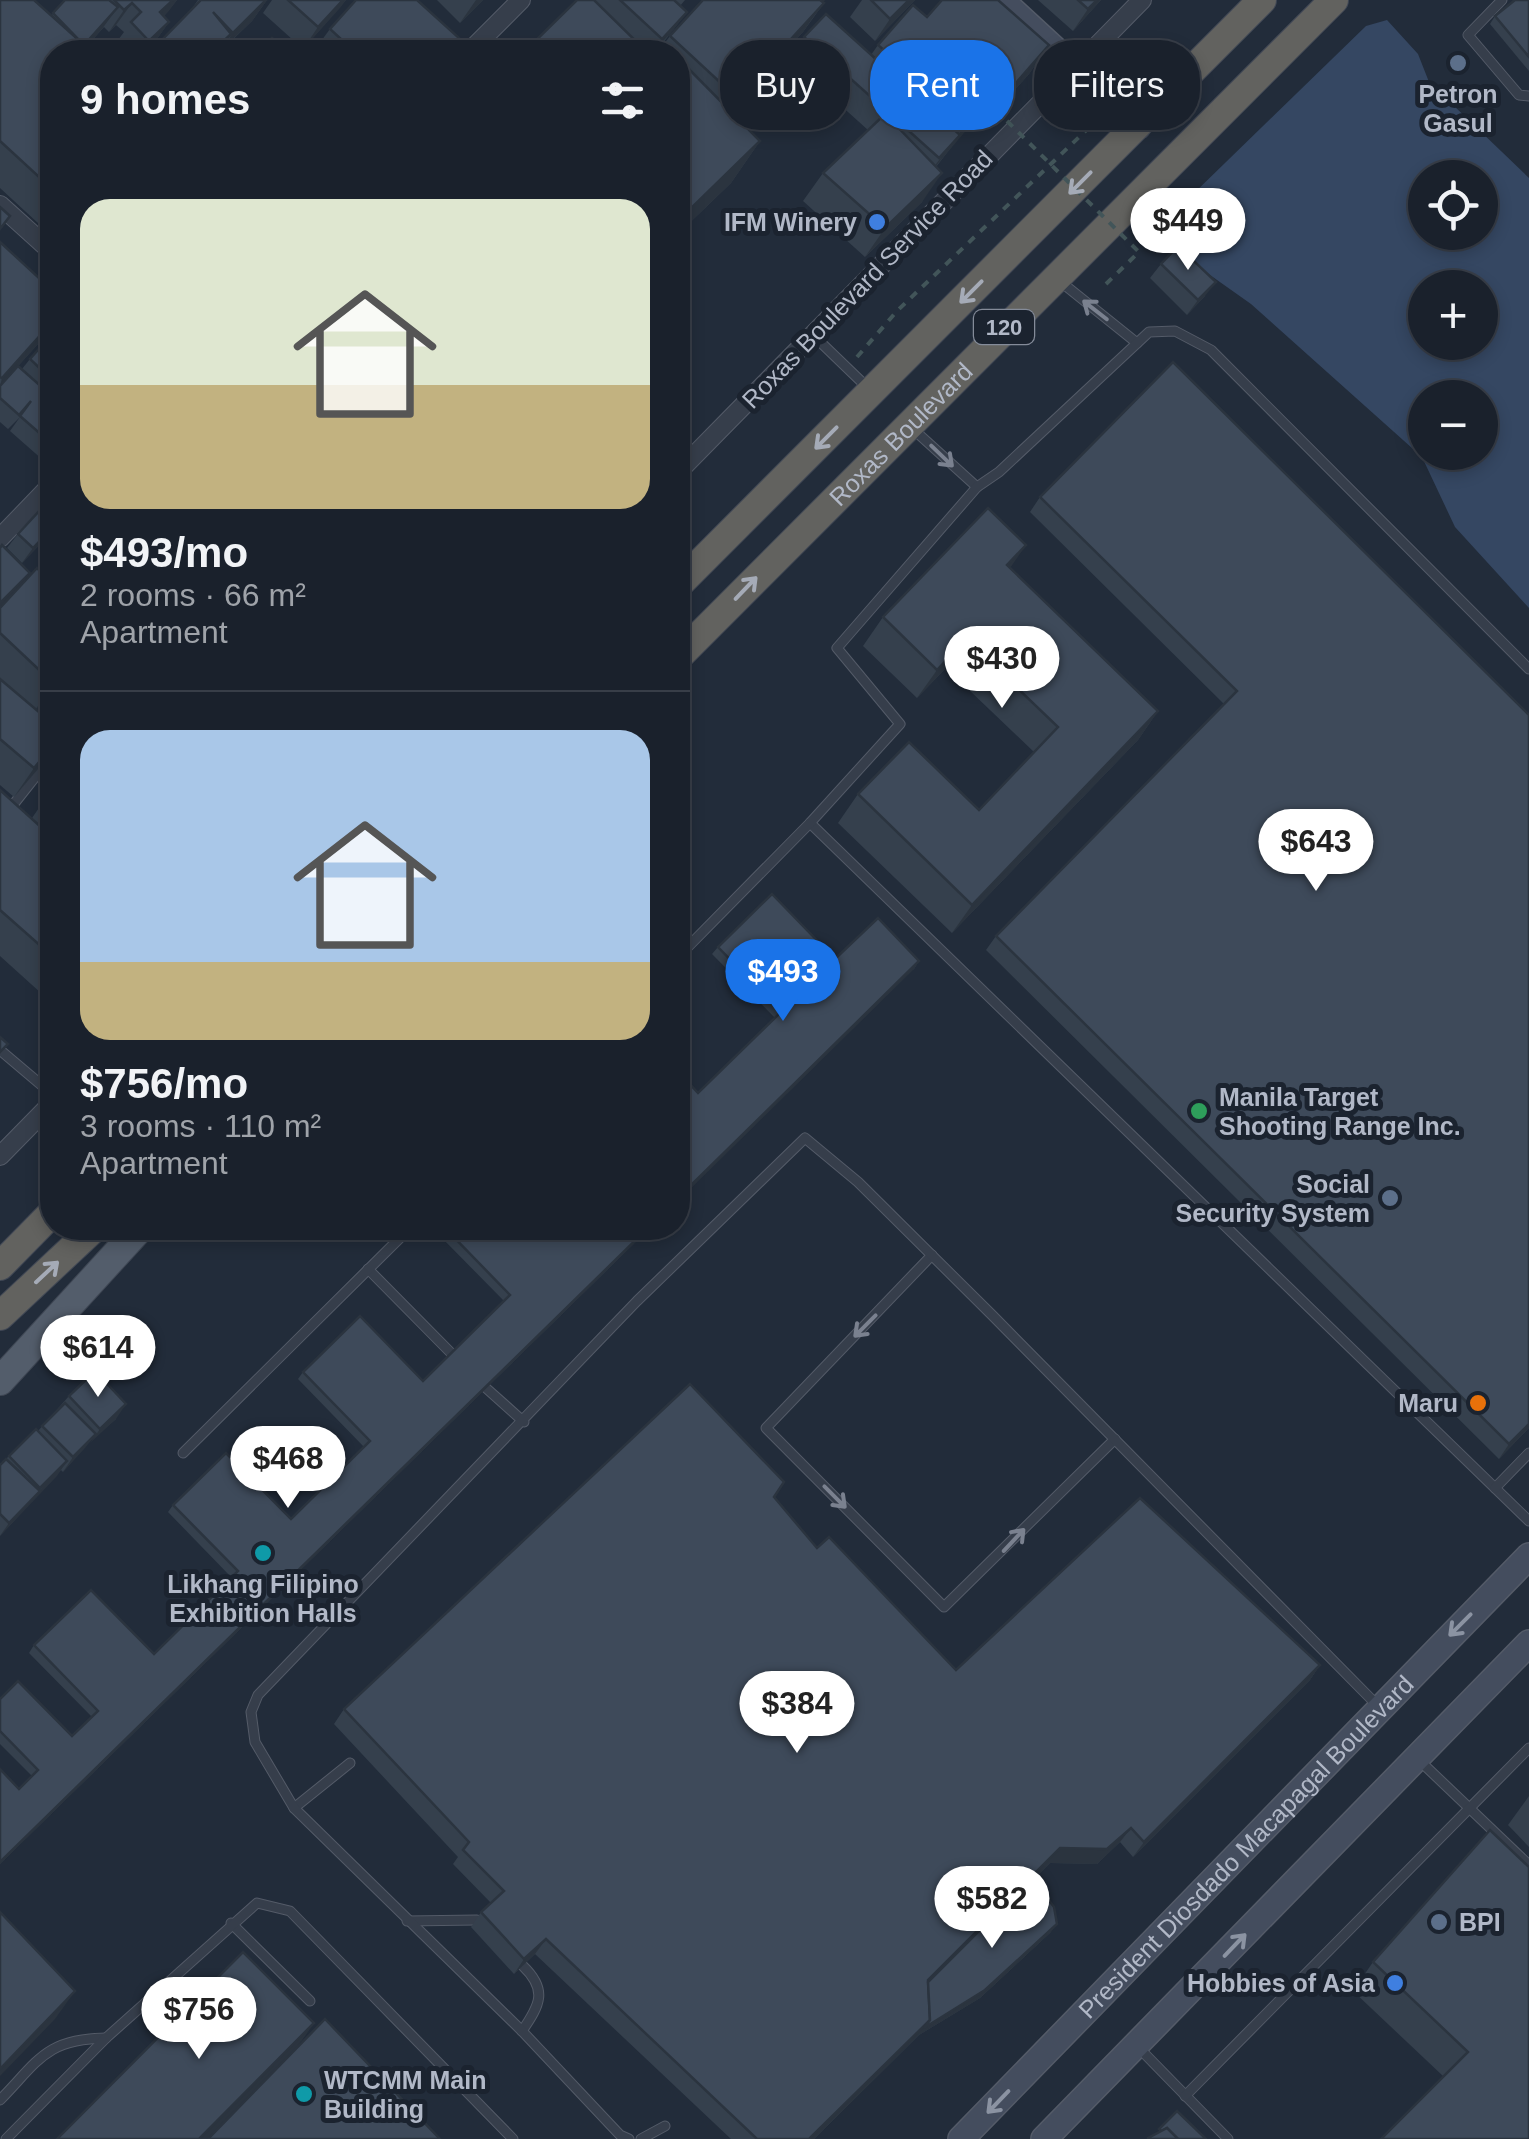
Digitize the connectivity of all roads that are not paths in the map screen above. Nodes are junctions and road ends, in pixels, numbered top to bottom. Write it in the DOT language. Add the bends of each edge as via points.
graph roads {
  1 [pos="521,0"];
  2 [pos="1001,0"];
  3 [pos="1142,0"];
  4 [pos="1334,0"];
  5 [pos="1502,0"];
  6 [pos="1248,4"];
  7 [pos="481,40"];
  8 [pos="1045,40"];
  9 [pos="1101,40"];
  10 [pos="1200,57"];
  11 [pos="1529,96"];
  12 [pos="1034,107"];
  13 [pos="1134,130"];
  14 [pos="0,206"];
  15 [pos="40,241"];
  16 [pos="1054,276"];
  17 [pos="813,335"];
  18 [pos="1137,342"];
  19 [pos="872,392"];
  20 [pos="907,424"];
  21 [pos="690,460"];
  22 [pos="977,487"];
  23 [pos="40,496"];
  24 [pos="0,538"];
  25 [pos="690,572"];
  26 [pos="690,645"];
  27 [pos="1529,670"];
  28 [pos="36,744"];
  29 [pos="40,747"];
  30 [pos="40,770"];
  31 [pos="4,809"];
  32 [pos="19,823"];
  33 [pos="810,823"];
  34 [pos="690,945"];
  35 [pos="0,1050"];
  36 [pos="40,1084"];
  37 [pos="40,1115"];
  38 [pos="0,1156"];
  39 [pos="40,1225"];
  40 [pos="81,1240"];
  41 [pos="129,1240"];
  42 [pos="398,1240"];
  43 [pos="932,1255"];
  44 [pos="0,1266"];
  45 [pos="368,1269"];
  46 [pos="0,1316"];
  47 [pos="452,1354"];
  48 [pos="0,1381"];
  49 [pos="486,1388"];
  50 [pos="524,1422"];
  51 [pos="1114,1439"];
  52 [pos="184,1453"];
  53 [pos="1529,1453"];
  54 [pos="1494,1488"];
  55 [pos="1529,1521"];
  56 [pos="1529,1556"];
  57 [pos="1529,1643"];
  58 [pos="1379,1707"];
  59 [pos="1529,1748"];
  60 [pos="1418,1759"];
  61 [pos="350,1763"];
  62 [pos="294,1808"];
  63 [pos="1470,1808"];
  64 [pos="1529,1865"];
  65 [pos="477,1920"];
  66 [pos="407,1921"];
  67 [pos="231,1923"];
  68 [pos="523,1966"];
  69 [pos="310,2001"];
  70 [pos="522,2031"];
  71 [pos="106,2038"];
  72 [pos="1136,2045"];
  73 [pos="1185,2096"];
  74 [pos="0,2100"];
  75 [pos="665,2126"];
  76 [pos="6,2139"];
  77 [pos="513,2139"];
  78 [pos="629,2139"];
  79 [pos="641,2139"];
  80 [pos="961,2139"];
  81 [pos="1044,2139"];
  82 [pos="1228,2139"];
  1 -- 7 [label="street"];
  2 -- 8 [label="main road"];
  3 -- 9 [label="street, Roxas Boulevard Service Road"];
  4 -- 16 [label="highway, Roxas Boulevard / 120"];
  5 -- 11 [label="lane" via="1468,35 1519,95"];
  6 -- 10 [label="highway, Roxas Boulevard / 120"];
  12 -- 17 [label="street, Roxas Boulevard Service Road"];
  13 -- 19 [label="highway, Roxas Boulevard / 120, one-way"];
  14 -- 15 [label="street"];
  18 -- 16 [label="lane, one-way"];
  16 -- 20 [label="highway, Roxas Boulevard / 120"];
  17 -- 19 [label="lane"];
  17 -- 21 [label="street, Roxas Boulevard Service Road"];
  18 -- 22 [label="lane"];
  18 -- 27 [label="lane" via="1162,329 1212,350"];
  19 -- 25 [label="highway, Roxas Boulevard / 120, one-way"];
  20 -- 22 [label="lane, one-way"];
  26 -- 20 [label="highway, Roxas Boulevard / 120, one-way"];
  22 -- 33 [label="lane" via="837,648 900,724"];
  23 -- 24 [label="street"];
  28 -- 29 [label="lane"];
  30 -- 31 [label="lane"];
  31 -- 32 [label="lane"];
  33 -- 34 [label="lane"];
  33 -- 54 [label="lane"];
  35 -- 36 [label="lane"];
  37 -- 38 [label="street"];
  39 -- 44 [label="highway"];
  46 -- 40 [label="highway, one-way"];
  41 -- 48 [label="main road"];
  42 -- 45 [label="lane"];
  43 -- 50 [label="lane" via="805,1138"];
  43 -- 51 [label="lane"];
  43 -- 51 [label="lane, one-way" via="766,1428 902,1566 944,1607"];
  45 -- 47 [label="lane"];
  45 -- 52 [label="lane"];
  49 -- 50 [label="lane"];
  50 -- 62 [label="lane" via="258,1695 255,1742"];
  51 -- 58 [label="lane"];
  53 -- 54 [label="lane"];
  54 -- 55 [label="lane"];
  56 -- 58 [label="main road, President Diosdado Macapagal Boulevard, one-way"];
  57 -- 60 [label="main road"];
  58 -- 80 [label="main road, President Diosdado Macapagal Boulevard, one-way"];
  59 -- 63 [label="lane"];
  60 -- 63 [label="lane"];
  72 -- 60 [label="main road, one-way"];
  61 -- 62 [label="lane"];
  62 -- 66 [label="lane"];
  63 -- 64 [label="lane"];
  63 -- 73 [label="lane"];
  65 -- 66 [label="lane"];
  66 -- 70 [label="lane"];
  67 -- 69 [label="lane"];
  67 -- 71 [label="lane"];
  67 -- 77 [label="lane" via="257,1904 290,1912"];
  68 -- 70 [label="lane" via="541,1991 540,2005"];
  70 -- 78 [label="lane"];
  71 -- 74 [label="lane" via="69,2038 47,2051"];
  71 -- 76 [label="lane"];
  72 -- 73 [label="lane"];
  72 -- 81 [label="main road"];
  73 -- 82 [label="lane"];
  75 -- 79 [label="lane"];
}
